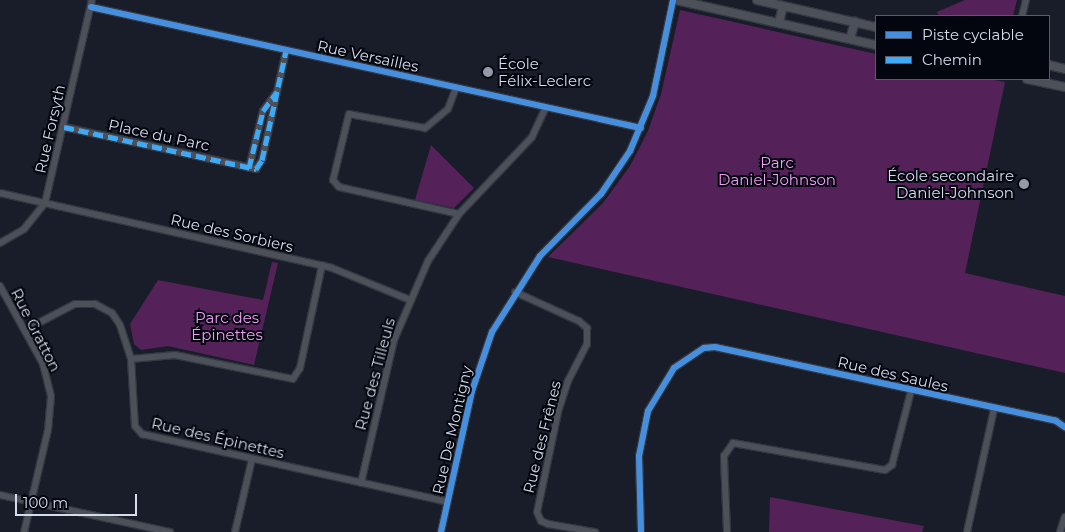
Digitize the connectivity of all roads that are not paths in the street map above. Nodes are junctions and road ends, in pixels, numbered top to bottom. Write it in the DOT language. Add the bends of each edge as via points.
graph roads {
  1 [pos="675,0"];
  2 [pos="757,0"];
  3 [pos="1026,0"];
  4 [pos="91,3"];
  5 [pos="782,6"];
  6 [pos="1022,15"];
  7 [pos="855,22"];
  8 [pos="779,23"];
  9 [pos="875,27"];
  10 [pos="850,39"];
  11 [pos="875,45"];
  12 [pos="286,51"];
  13 [pos="1050,65"];
  14 [pos="1065,69"];
  15 [pos="1032,80"];
  16 [pos="1065,87"];
  17 [pos="456,88"];
  18 [pos="278,90"];
  19 [pos="546,107"];
  20 [pos="64,127"];
  21 [pos="640,128"];
  22 [pos="249,168"];
  23 [pos="0,193"];
  24 [pos="45,204"];
  25 [pos="458,214"];
  26 [pos="0,243"];
  27 [pos="322,266"];
  28 [pos="0,286"];
  29 [pos="515,292"];
  30 [pos="410,300"];
  31 [pos="26,330"];
  32 [pos="131,359"];
  33 [pos="911,391"];
  34 [pos="994,409"];
  35 [pos="1065,427"];
  36 [pos="252,459"];
  37 [pos="361,483"];
  38 [pos="0,495"];
  39 [pos="31,502"];
  40 [pos="448,502"];
  41 [pos="1065,517"];
  42 [pos="24,532"];
  43 [pos="170,532"];
  44 [pos="235,532"];
  45 [pos="441,532"];
  46 [pos="595,532"];
  47 [pos="641,532"];
  48 [pos="727,532"];
  49 [pos="966,532"];
  50 [pos="1060,532"];
  1 -- 8 [label="street"];
  1 -- 21 [label="street, Rue De Montigny" via="658,78"];
  2 -- 5 [label="street"];
  3 -- 6 [label="street"];
  4 -- 12 [label="street, Rue Versailles"];
  4 -- 20 [label="street, Rue Forsyth"];
  5 -- 7 [label="street"];
  5 -- 8 [label="street"];
  7 -- 9 [label="street"];
  7 -- 10 [label="street"];
  8 -- 10 [label="street"];
  10 -- 11 [label="street"];
  12 -- 17 [label="street, Rue Versailles"];
  12 -- 18 [label="street"];
  13 -- 14 [label="street"];
  15 -- 16 [label="street"];
  17 -- 19 [label="street, Rue Versailles"];
  17 -- 25 [label="street" via="448,109 424,128 349,114 333,180 339,187"];
  18 -- 22 [label="street" via="263,110"];
  18 -- 22 [label="street" via="261,164 256,169"];
  19 -- 21 [label="street, Rue Versailles"];
  19 -- 25 [label="street, Rue des Tilleuls" via="532,137"];
  20 -- 22 [label="street, Place du Parc"];
  20 -- 24 [label="street, Rue Forsyth"];
  21 -- 29 [label="street, Rue De Montigny" via="616,174 582,215 540,256"];
  23 -- 24 [label="street, Rue des Sorbiers"];
  24 -- 26 [label="street, Rue Forsyth" via="33,221"];
  24 -- 27 [label="street, Rue des Sorbiers"];
  25 -- 30 [label="street, Rue des Tilleuls" via="428,261"];
  27 -- 30 [label="street, Rue des Sorbiers"];
  27 -- 32 [label="street" via="300,368 293,379 175,355"];
  28 -- 31 [label="street, Rue Gratton"];
  29 -- 40 [label="street, Rue De Montigny" via="499,317 481,358"];
  29 -- 46 [label="street, Rue des Frênes" via="579,321 587,328 587,344 568,381 559,408 537,512 541,521 548,524"];
  30 -- 37 [label="street, Rue des Tilleuls" via="386,371"];
  31 -- 32 [label="street, Rue des Épinettes" via="68,306 96,304 116,319"];
  31 -- 39 [label="street, Rue Gratton" via="43,364 51,396 48,430"];
  32 -- 36 [label="street, Rue des Épinettes" via="137,431"];
  33 -- 34 [label="street, Rue des Saules"];
  33 -- 47 [label="street, Rue des Saules" via="716,347 691,354 674,368 648,411 640,446"];
  33 -- 48 [label="street" via="892,465 885,470 733,443 724,456"];
  34 -- 35 [label="street, Rue des Saules" via="1056,422"];
  34 -- 49 [label="street"];
  36 -- 37 [label="street, Rue des Épinettes"];
  36 -- 44 [label="street"];
  37 -- 40 [label="street, Rue des Épinettes"];
  38 -- 39 [label="street"];
  39 -- 42 [label="street, Rue Gratton"];
  39 -- 43 [label="street"];
  40 -- 45 [label="street, Rue De Montigny"];
  41 -- 50 [label="street"];
}
